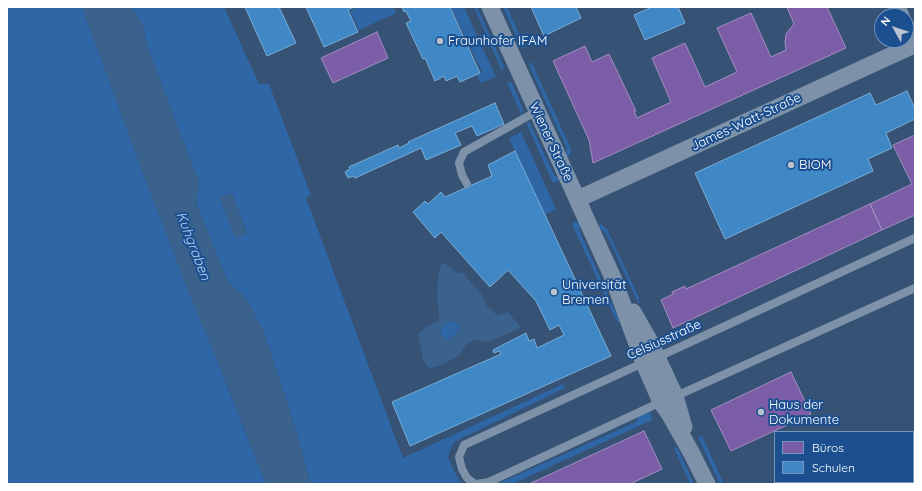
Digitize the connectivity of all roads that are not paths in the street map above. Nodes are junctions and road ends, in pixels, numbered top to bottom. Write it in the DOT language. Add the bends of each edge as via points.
graph roads {
  1 [pos="490,7"];
  2 [pos="915,45"];
  3 [pos="537,111"];
  4 [pos="467,184"];
  5 [pos="578,199"];
  6 [pos="915,238"];
  7 [pos="915,288"];
  8 [pos="651,360"];
  9 [pos="668,399"];
  10 [pos="475,484"];
  11 [pos="707,484"];
  1 -- 3 [label="street, Wiener Straße"];
  2 -- 5 [label="street, James-Watt-Straße"];
  3 -- 4 [label="lane" via="464,152 460,164"];
  3 -- 5 [label="street, Wiener Straße"];
  5 -- 8 [label="street, Wiener Straße" via="613,278 650,342"];
  6 -- 8 [label="lane, Celsiusstraße"];
  7 -- 9 [label="lane, Celsiusstraße"];
  8 -- 9 [label="street, Wiener Straße"];
  8 -- 10 [label="lane, Celsiusstraße" via="464,445 459,457 462,469 467,478"];
  9 -- 10 [label="lane, Celsiusstraße" via="489,482"];
  9 -- 11 [label="street, Wiener Straße"];
}
